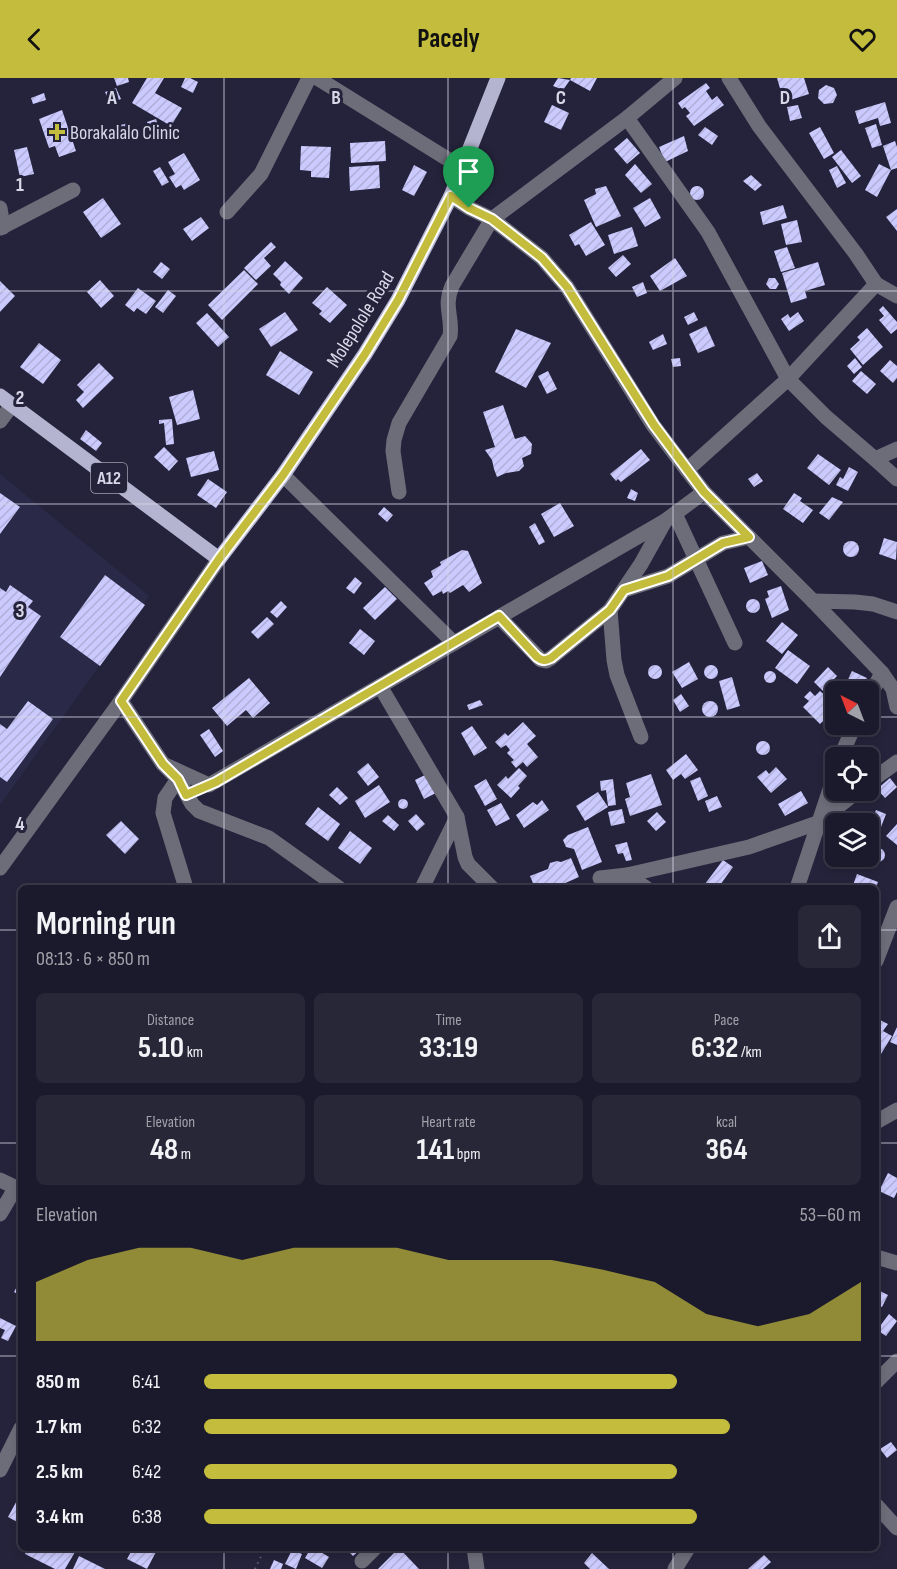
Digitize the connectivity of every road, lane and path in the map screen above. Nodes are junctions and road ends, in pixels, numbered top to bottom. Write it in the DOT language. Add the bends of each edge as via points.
graph roads {
  1 [pos="309,78"];
  2 [pos="317,78"];
  3 [pos="498,78"];
  4 [pos="675,78"];
  5 [pos="729,78"];
  6 [pos="627,118"];
  7 [pos="462,168"];
  8 [pos="73,190"];
  9 [pos="451,196"];
  10 [pos="0,207"];
  11 [pos="227,212"];
  12 [pos="492,219"];
  13 [pos="1,227"];
  14 [pos="876,284"];
  15 [pos="897,296"];
  16 [pos="788,379"];
  17 [pos="6,401"];
  18 [pos="0,421"];
  19 [pos="897,449"];
  20 [pos="875,459"];
  21 [pos="687,470"];
  22 [pos="283,475"];
  23 [pos="897,479"];
  24 [pos="399,492"];
  25 [pos="704,492"];
  26 [pos="670,518"];
  27 [pos="749,537"];
  28 [pos="219,559"];
  29 [pos="696,560"];
  30 [pos="624,590"];
  31 [pos="813,601"];
  32 [pos="610,610"];
  33 [pos="897,612"];
  34 [pos="499,616"];
  35 [pos="454,642"];
  36 [pos="735,643"];
  37 [pos="891,679"];
  38 [pos="380,686"];
  39 [pos="879,689"];
  40 [pos="121,701"];
  41 [pos="897,707"];
  42 [pos="641,737"];
  43 [pos="897,762"];
  44 [pos="163,764"];
  45 [pos="879,775"];
  46 [pos="178,779"];
  47 [pos="209,785"];
  48 [pos="186,795"];
  49 [pos="825,801"];
  50 [pos="845,801"];
  51 [pos="457,817"];
  52 [pos="817,823"];
  53 [pos="0,868"];
  54 [pos="627,875"];
  55 [pos="600,878"];
  56 [pos="185,885"];
  57 [pos="335,885"];
  58 [pos="423,885"];
  59 [pos="489,885"];
  60 [pos="642,885"];
  61 [pos="798,885"];
  62 [pos="897,907"];
  63 [pos="879,953"];
  64 [pos="897,1110"];
  65 [pos="879,1120"];
  66 [pos="0,1180"];
  67 [pos="18,1188"];
  68 [pos="0,1214"];
  69 [pos="879,1258"];
  70 [pos="897,1263"];
  71 [pos="897,1361"];
  72 [pos="879,1379"];
  73 [pos="18,1434"];
  74 [pos="0,1470"];
  75 [pos="879,1508"];
  76 [pos="897,1528"];
  77 [pos="264,1551"];
  78 [pos="372,1551"];
  79 [pos="474,1551"];
  80 [pos="686,1551"];
  81 [pos="362,1561"];
  82 [pos="477,1568"];
  83 [pos="255,1569"];
  84 [pos="675,1569"];
  1 -- 11 [label="street" via="261,174"];
  2 -- 7 [label="street"];
  3 -- 7 [label="main road, Molepolole Road"];
  4 -- 6 [label="street"];
  5 -- 14 [label="street" via="759,126"];
  6 -- 12 [label="street"];
  6 -- 16 [label="street" via="708,232"];
  7 -- 9 [label="main road, Molepolole Road"];
  8 -- 13 [label="street"];
  9 -- 12 [label="street"];
  9 -- 22 [label="main road, Molepolole Road" via="398,300"];
  10 -- 13 [label="street"];
  12 -- 21 [label="street" via="556,272"];
  12 -- 24 [label="street" via="452,285 447,308 450,336 399,423 393,451"];
  14 -- 15 [label="street"];
  14 -- 16 [label="street"];
  16 -- 20 [label="street"];
  16 -- 21 [label="street"];
  17 -- 18 [label="street"];
  17 -- 28 [label="main road, A12"];
  19 -- 20 [label="street"];
  20 -- 23 [label="street"];
  21 -- 25 [label="street"];
  22 -- 28 [label="main road, Molepolole Road"];
  22 -- 35 [label="street"];
  25 -- 26 [label="street"];
  25 -- 27 [label="street"];
  26 -- 29 [label="street"];
  26 -- 30 [label="street"];
  26 -- 34 [label="street"];
  27 -- 29 [label="street" via="723,543"];
  27 -- 31 [label="street"];
  28 -- 40 [label="street"];
  29 -- 30 [label="street" via="668,576"];
  29 -- 36 [label="street"];
  30 -- 32 [label="street"];
  31 -- 33 [label="street" via="873,604"];
  31 -- 37 [label="street"];
  32 -- 34 [label="street" via="546,661 537,657"];
  32 -- 42 [label="street" via="617,675"];
  34 -- 35 [label="street"];
  35 -- 38 [label="street"];
  37 -- 39 [label="street"];
  37 -- 41 [label="street"];
  38 -- 47 [label="street"];
  38 -- 51 [label="street"];
  40 -- 44 [label="street"];
  40 -- 53 [label="street"];
  43 -- 45 [label="street"];
  44 -- 46 [label="street"];
  44 -- 47 [label="street"];
  46 -- 48 [label="street"];
  46 -- 56 [label="street" via="165,798 164,813"];
  47 -- 48 [label="street"];
  48 -- 57 [label="street" via="199,811 269,838"];
  49 -- 52 [label="street"];
  50 -- 52 [label="street"];
  51 -- 58 [label="street"];
  51 -- 59 [label="street" via="468,864"];
  52 -- 54 [label="street" via="749,847"];
  52 -- 61 [label="street"];
  54 -- 55 [label="street"];
  54 -- 60 [label="street"];
  62 -- 63 [label="street"];
  64 -- 65 [label="street"];
  66 -- 67 [label="street"];
  67 -- 68 [label="street"];
  69 -- 70 [label="street"];
  71 -- 72 [label="street"];
  73 -- 74 [label="street"];
  75 -- 76 [label="street"];
  77 -- 83 [label="path"];
  78 -- 81 [label="street"];
  79 -- 82 [label="street"];
  80 -- 84 [label="street"];
}
